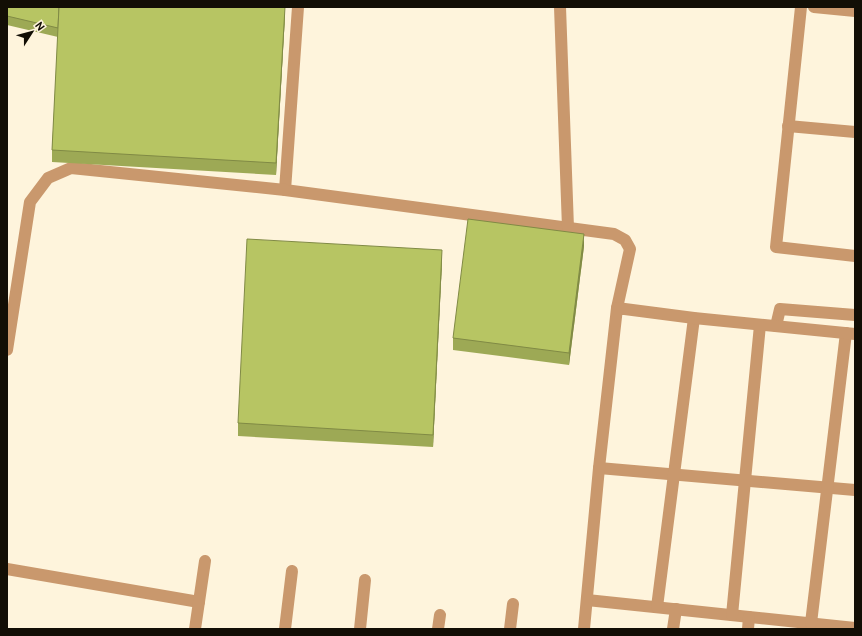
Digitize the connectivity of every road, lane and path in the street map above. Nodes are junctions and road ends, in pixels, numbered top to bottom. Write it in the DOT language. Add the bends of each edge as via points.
graph roads {
  1 [pos="298,7"];
  2 [pos="560,7"];
  3 [pos="801,7"];
  4 [pos="814,7"];
  5 [pos="855,11"];
  6 [pos="788,126"];
  7 [pos="855,132"];
  8 [pos="285,190"];
  9 [pos="568,228"];
  10 [pos="855,256"];
  11 [pos="617,308"];
  12 [pos="855,315"];
  13 [pos="694,318"];
  14 [pos="760,325"];
  15 [pos="776,326"];
  16 [pos="850,334"];
  17 [pos="7,350"];
  18 [pos="599,468"];
  19 [pos="674,475"];
  20 [pos="745,480"];
  21 [pos="827,488"];
  22 [pos="855,490"];
  23 [pos="205,561"];
  24 [pos="7,569"];
  25 [pos="292,571"];
  26 [pos="365,580"];
  27 [pos="587,600"];
  28 [pos="199,602"];
  29 [pos="513,604"];
  30 [pos="657,607"];
  31 [pos="676,609"];
  32 [pos="440,615"];
  33 [pos="732,615"];
  34 [pos="749,617"];
  35 [pos="811,623"];
  36 [pos="837,627"];
  37 [pos="855,628"];
  38 [pos="195,629"];
  39 [pos="285,629"];
  40 [pos="360,629"];
  41 [pos="438,629"];
  42 [pos="510,629"];
  43 [pos="584,629"];
  44 [pos="673,629"];
  45 [pos="748,629"];
  1 -- 8 [label="street"];
  2 -- 9 [label="street"];
  3 -- 6 [label="street"];
  4 -- 5 [label="street"];
  6 -- 7 [label="street"];
  6 -- 10 [label="street" via="776,247"];
  8 -- 9 [label="street"];
  8 -- 17 [label="street" via="71,168 48,178 30,202"];
  9 -- 11 [label="street" via="614,234 628,244 630,249"];
  11 -- 13 [label="street"];
  11 -- 18 [label="street"];
  12 -- 15 [label="street" via="780,309"];
  13 -- 14 [label="street"];
  13 -- 19 [label="street"];
  14 -- 15 [label="street"];
  14 -- 20 [label="street"];
  15 -- 16 [label="street"];
  16 -- 21 [label="street"];
  18 -- 19 [label="street"];
  18 -- 27 [label="street"];
  19 -- 20 [label="street"];
  19 -- 30 [label="street"];
  20 -- 21 [label="street"];
  20 -- 33 [label="street"];
  21 -- 22 [label="street"];
  21 -- 35 [label="street"];
  23 -- 28 [label="street"];
  24 -- 28 [label="street"];
  25 -- 39 [label="street"];
  26 -- 40 [label="street"];
  27 -- 30 [label="street"];
  27 -- 43 [label="street"];
  28 -- 38 [label="street"];
  29 -- 42 [label="street"];
  30 -- 31 [label="street"];
  31 -- 33 [label="street"];
  31 -- 44 [label="street"];
  32 -- 41 [label="street"];
  33 -- 34 [label="street"];
  34 -- 35 [label="street"];
  34 -- 45 [label="street"];
  35 -- 36 [label="street"];
  36 -- 37 [label="street"];
}
